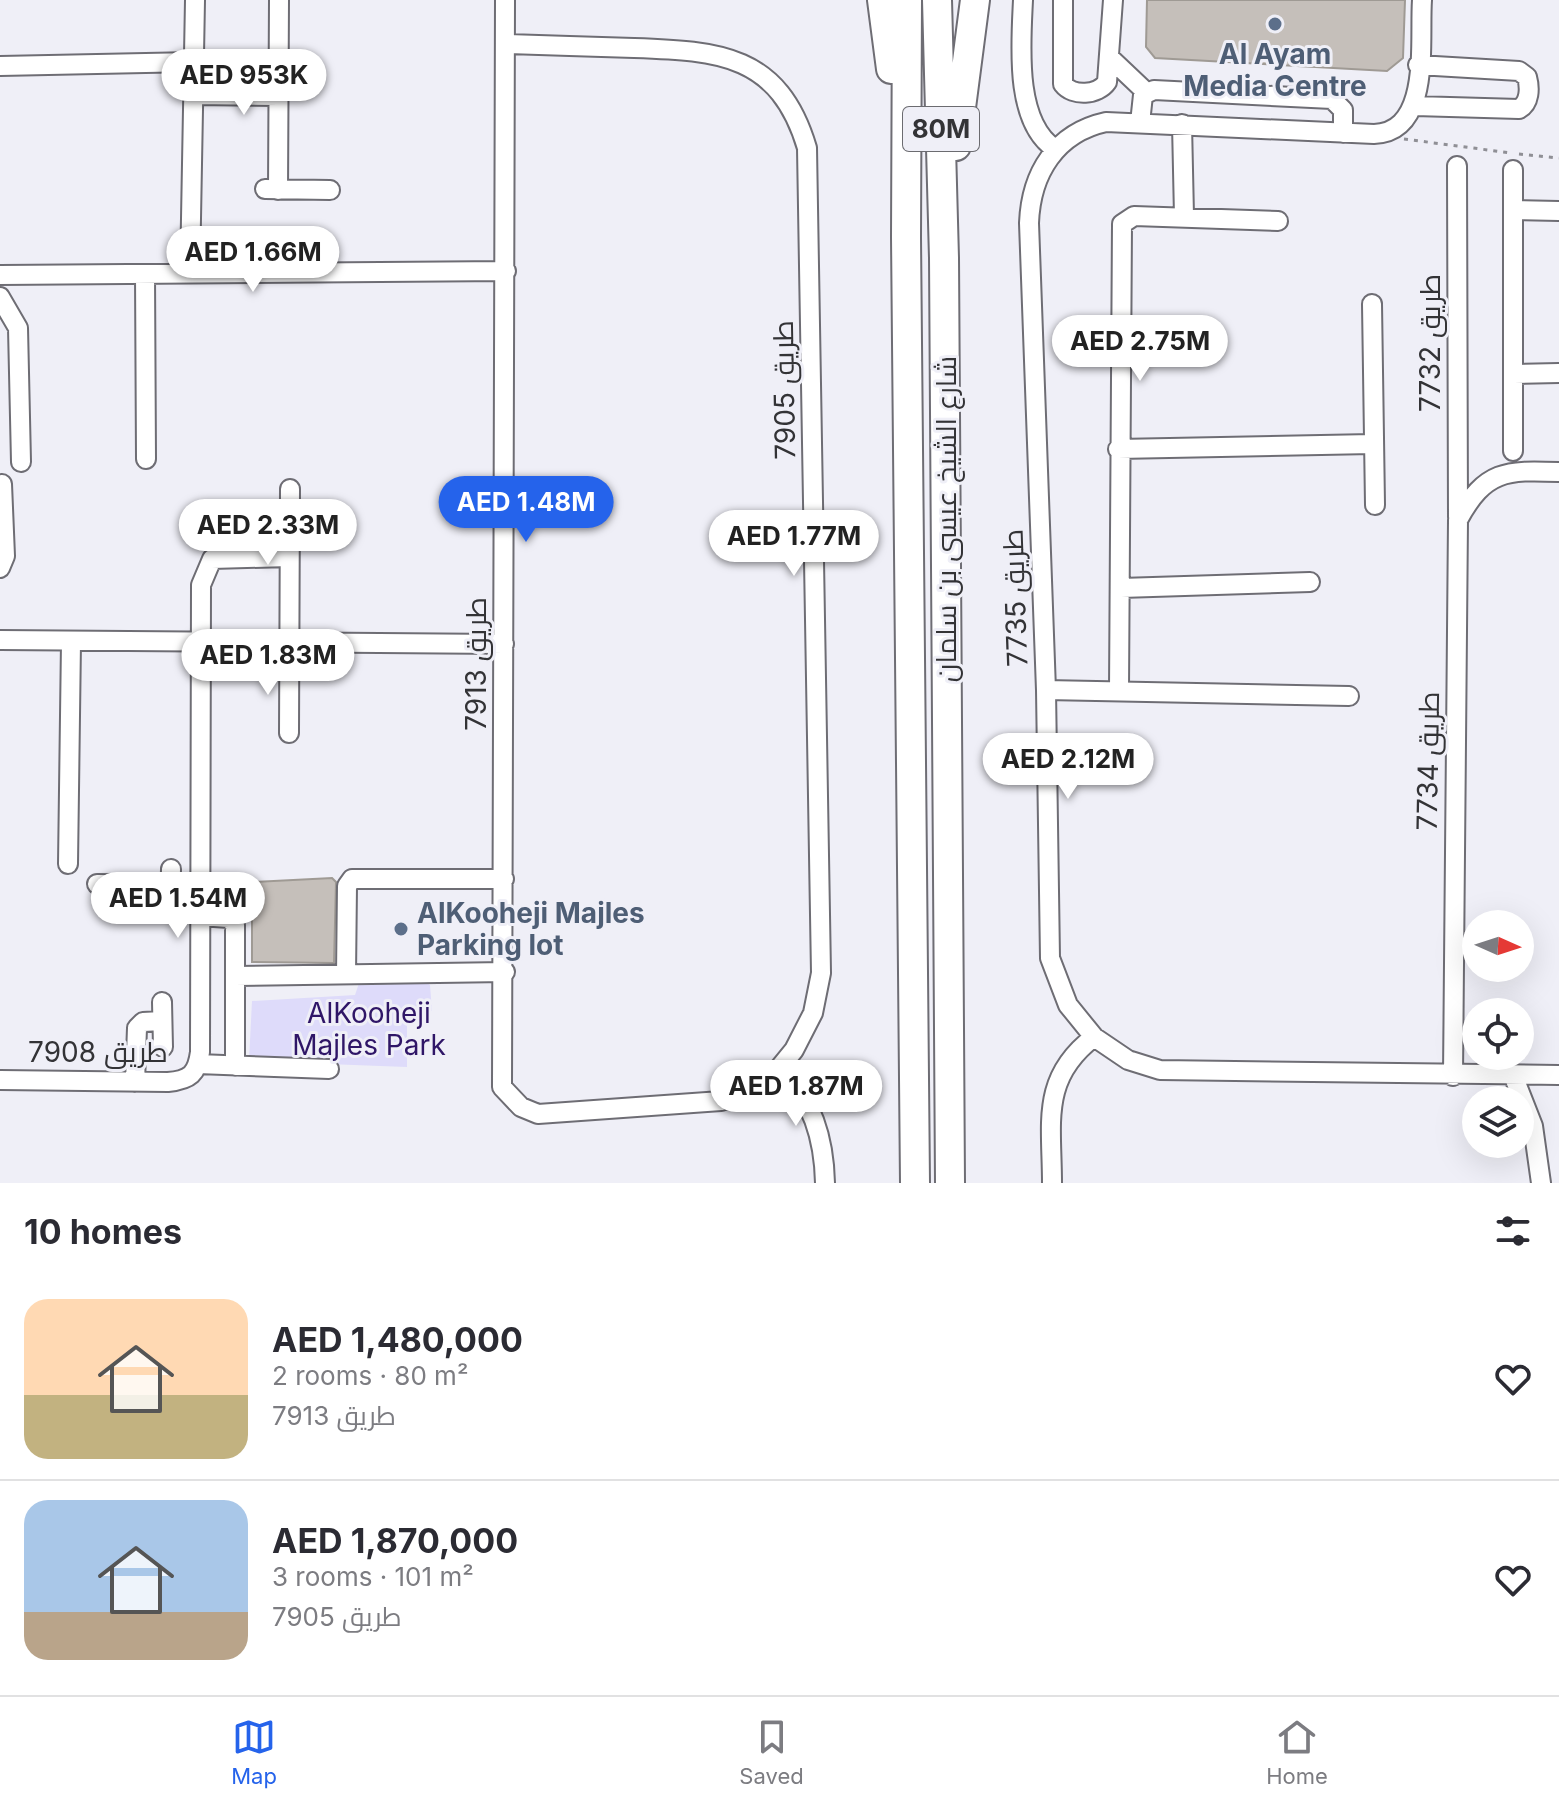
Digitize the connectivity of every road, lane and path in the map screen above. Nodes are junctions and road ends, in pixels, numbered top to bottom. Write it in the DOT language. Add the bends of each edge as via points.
graph roads {
  1 [pos="195,0"];
  2 [pos="279,0"];
  3 [pos="505,0"];
  4 [pos="882,0"];
  5 [pos="897,0"];
  6 [pos="906,0"];
  7 [pos="937,0"];
  8 [pos="975,0"];
  9 [pos="1023,0"];
  10 [pos="1063,0"];
  11 [pos="1113,0"];
  12 [pos="1422,0"];
  13 [pos="505,44"];
  14 [pos="1109,57"];
  15 [pos="1418,65"];
  16 [pos="0,66"];
  17 [pos="194,78"];
  18 [pos="907,79"];
  19 [pos="278,88"];
  20 [pos="1101,90"];
  21 [pos="1146,92"];
  22 [pos="1415,106"];
  23 [pos="1103,123"];
  24 [pos="1140,123"];
  25 [pos="1182,124"];
  26 [pos="1343,133"];
  27 [pos="1386,133"];
  28 [pos="1055,149"];
  29 [pos="1559,158"];
  30 [pos="1457,166"];
  31 [pos="1513,170"];
  32 [pos="330,190"];
  33 [pos="1513,210"];
  34 [pos="1559,211"];
  35 [pos="1184,216"];
  36 [pos="1278,221"];
  37 [pos="906,237"];
  38 [pos="944,258"];
  39 [pos="506,271"];
  40 [pos="190,273"];
  41 [pos="145,274"];
  42 [pos="0,275"];
  43 [pos="0,297"];
  44 [pos="1372,304"];
  45 [pos="1559,373"];
  46 [pos="1514,374"];
  47 [pos="1372,444"];
  48 [pos="1118,449"];
  49 [pos="1513,451"];
  50 [pos="146,459"];
  51 [pos="21,462"];
  52 [pos="1559,472"];
  53 [pos="2,484"];
  54 [pos="290,489"];
  55 [pos="1375,505"];
  56 [pos="1458,520"];
  57 [pos="289,557"];
  58 [pos="0,568"];
  59 [pos="1310,582"];
  60 [pos="1121,588"];
  61 [pos="0,640"];
  62 [pos="71,642"];
  63 [pos="200,643"];
  64 [pos="289,644"];
  65 [pos="504,644"];
  66 [pos="1046,690"];
  67 [pos="1119,690"];
  68 [pos="1349,696"];
  69 [pos="289,733"];
  70 [pos="68,864"];
  71 [pos="504,879"];
  72 [pos="97,884"];
  73 [pos="199,914"];
  74 [pos="505,972"];
  75 [pos="346,974"];
  76 [pos="235,976"];
  77 [pos="162,1002"];
  78 [pos="162,1021"];
  79 [pos="1094,1037"];
  80 [pos="163,1047"];
  81 [pos="235,1063"];
  82 [pos="198,1064"];
  83 [pos="781,1067"];
  84 [pos="329,1069"];
  85 [pos="1513,1075"];
  86 [pos="1559,1075"];
  87 [pos="1453,1076"];
  88 [pos="0,1080"];
  89 [pos="135,1082"];
  90 [pos="502,1087"];
  91 [pos="825,1183"];
  92 [pos="915,1183"];
  93 [pos="950,1183"];
  94 [pos="1052,1183"];
  95 [pos="1541,1183"];
  1 -- 17 [label="street"];
  2 -- 19 [label="street"];
  3 -- 13 [label="street, طريق 7913"];
  4 -- 37 [label="highway"];
  5 -- 18 [label="highway"];
  6 -- 18 [label="highway, شارع الشيخ عيسى بن سلمان / 80M"];
  7 -- 38 [label="highway, شارع الشيخ عيسى بن سلمان / 80M"];
  8 -- 38 [label="highway"];
  9 -- 28 [label="street" via="1024,98 1038,132"];
  10 -- 20 [label="street" via="1063,84 1072,92"];
  11 -- 14 [label="street"];
  12 -- 15 [label="street"];
  13 -- 39 [label="street, طريق 7913"];
  13 -- 83 [label="street, طريق 7905" via="685,50 733,58 773,85 789,103 807,148 821,973 805,1033"];
  14 -- 20 [label="street"];
  14 -- 21 [label="street"];
  15 -- 22 [label="street"];
  15 -- 22 [label="street" via="1519,71 1527,77 1528,90 1519,109"];
  16 -- 17 [label="street"];
  17 -- 19 [label="street"];
  17 -- 40 [label="street"];
  18 -- 37 [label="highway, شارع الشيخ عيسى بن سلمان / 80M"];
  19 -- 32 [label="street" via="271,190"];
  20 -- 23 [label="street"];
  21 -- 24 [label="street"];
  21 -- 26 [label="street" via="1332,99 1343,110"];
  22 -- 27 [label="street" via="1400,126"];
  23 -- 24 [label="street"];
  23 -- 28 [label="street, طريق 7735" via="1079,131"];
  24 -- 25 [label="street"];
  25 -- 26 [label="street"];
  25 -- 35 [label="street"];
  26 -- 27 [label="street"];
  27 -- 29 [label="path" via="1415,144"];
  28 -- 66 [label="street, طريق 7735" via="1035,184 1029,223"];
  30 -- 56 [label="street, طريق 7732"];
  31 -- 33 [label="street"];
  33 -- 34 [label="street"];
  33 -- 46 [label="street"];
  35 -- 36 [label="street"];
  35 -- 48 [label="street" via="1134,216 1122,224"];
  37 -- 92 [label="highway, شارع الشيخ عيسى بن سلمان"];
  38 -- 93 [label="highway, شارع الشيخ عيسى بن سلمان"];
  39 -- 40 [label="street"];
  39 -- 65 [label="street, طريق 7913"];
  40 -- 41 [label="street"];
  41 -- 42 [label="street"];
  41 -- 50 [label="street"];
  43 -- 51 [label="street" via="18,328"];
  44 -- 47 [label="street"];
  45 -- 46 [label="street"];
  46 -- 49 [label="street"];
  47 -- 48 [label="street"];
  47 -- 55 [label="street"];
  48 -- 60 [label="street"];
  52 -- 56 [label="street" via="1509,470 1478,490"];
  53 -- 58 [label="street" via="5,556"];
  54 -- 57 [label="street"];
  56 -- 87 [label="street, طريق 7734"];
  57 -- 63 [label="street, طريق 7908" via="212,559 201,585"];
  57 -- 64 [label="street"];
  59 -- 60 [label="street"];
  60 -- 67 [label="street"];
  61 -- 62 [label="street"];
  62 -- 63 [label="street"];
  62 -- 70 [label="street"];
  63 -- 64 [label="street"];
  63 -- 73 [label="street, طريق 7908"];
  64 -- 65 [label="street"];
  64 -- 69 [label="street"];
  65 -- 71 [label="street, طريق 7913"];
  66 -- 67 [label="street"];
  66 -- 79 [label="street, طريق 7735" via="1050,958 1068,1005"];
  67 -- 68 [label="street"];
  71 -- 74 [label="street, طريق 7913"];
  71 -- 75 [label="street" via="352,879 346,889"];
  72 -- 73 [label="street" via="171,877 172,909"];
  73 -- 76 [label="street" via="235,925"];
  73 -- 82 [label="street, طريق 7908"];
  74 -- 75 [label="street"];
  74 -- 90 [label="street, طريق 7913"];
  75 -- 76 [label="street"];
  76 -- 81 [label="street"];
  77 -- 78 [label="street"];
  78 -- 80 [label="street"];
  78 -- 89 [label="street" via="143,1022 137,1028"];
  79 -- 87 [label="street, طريق 7735" via="1128,1060 1176,1072"];
  79 -- 94 [label="street" via="1054,1085"];
  81 -- 82 [label="street"];
  81 -- 84 [label="street"];
  82 -- 89 [label="street, طريق 7908" via="188,1080"];
  83 -- 90 [label="street, طريق 7905" via="748,1093 721,1101 538,1114 521,1107"];
  83 -- 91 [label="street" via="814,1116"];
  85 -- 86 [label="street, طريق 7735"];
  85 -- 87 [label="street, طريق 7735"];
  85 -- 95 [label="street" via="1533,1126"];
  88 -- 89 [label="street, طريق 7908"];
}
